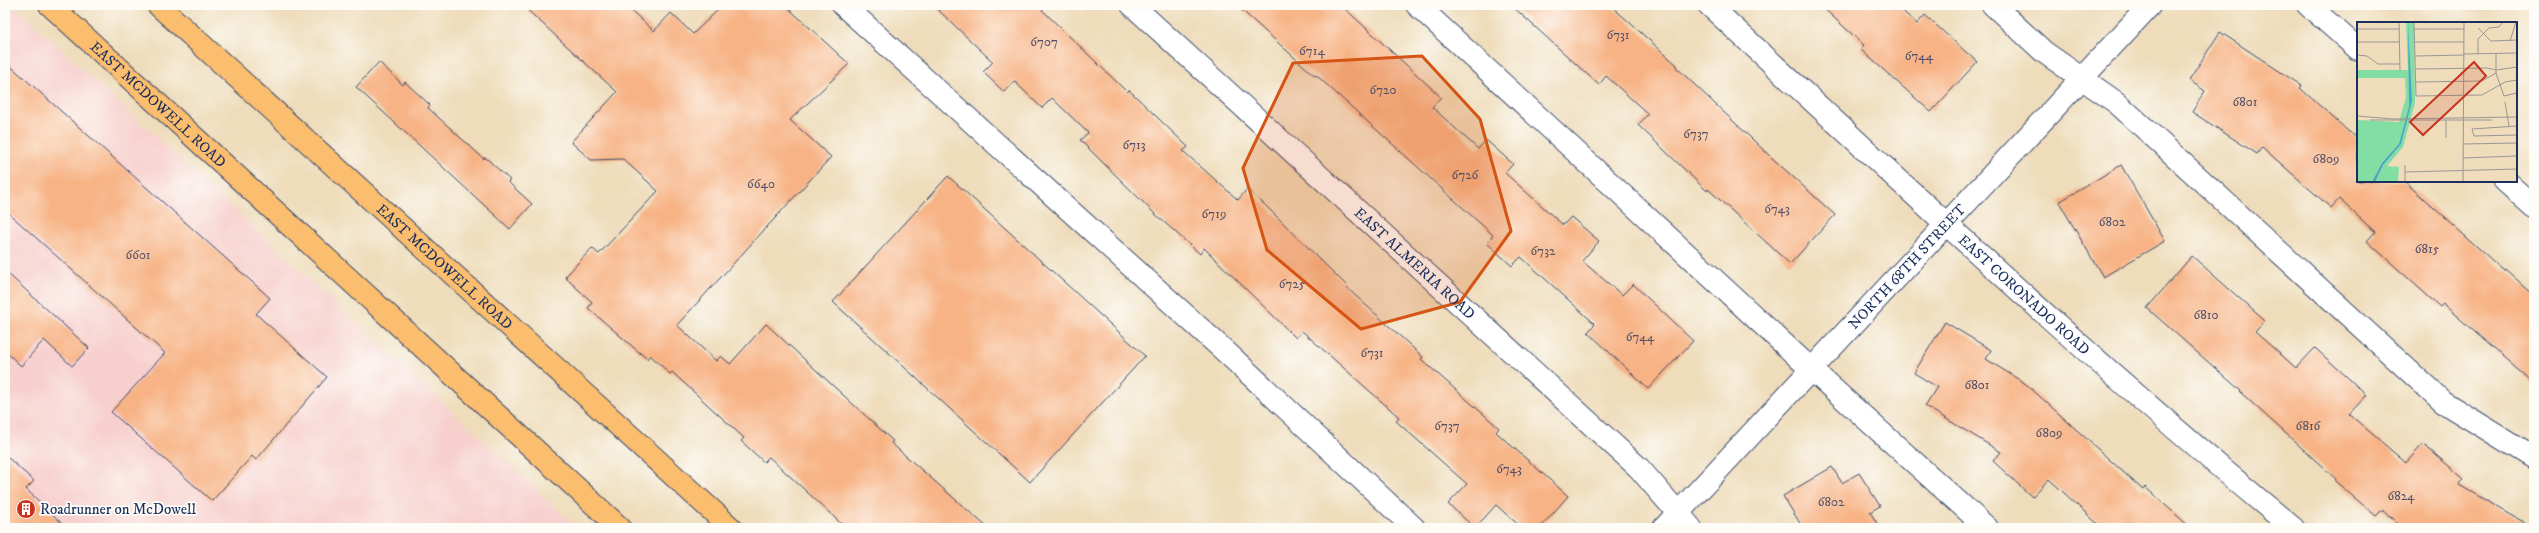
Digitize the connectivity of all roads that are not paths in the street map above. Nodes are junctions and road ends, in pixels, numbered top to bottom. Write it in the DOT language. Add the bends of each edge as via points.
graph roads {
  1 [pos="50,5"];
  2 [pos="158,5"];
  3 [pos="843,5"];
  4 [pos="1132,5"];
  5 [pos="1418,5"];
  6 [pos="1709,5"];
  7 [pos="1993,5"];
  8 [pos="2150,5"];
  9 [pos="2308,5"];
  10 [pos="2357,48"];
  11 [pos="2082,78"];
  12 [pos="2506,182"];
  13 [pos="2534,207"];
  14 [pos="1946,224"];
  15 [pos="1812,370"];
  16 [pos="2534,458"];
  17 [pos="1678,523"];
  18 [pos="620,528"];
  19 [pos="731,528"];
  20 [pos="1414,528"];
  21 [pos="1987,528"];
  22 [pos="2293,528"];
  1 -- 18 [label="main road, EAST MCDOWELL ROAD"];
  2 -- 19 [label="main road, EAST MCDOWELL ROAD"];
  3 -- 20 [label="street" via="1227,353"];
  4 -- 17 [label="street, EAST ALMERIA ROAD" via="1639,468"];
  5 -- 15 [label="street"];
  6 -- 14 [label="street, EAST CORONADO ROAD"];
  7 -- 11 [label="street" via="2044,52"];
  8 -- 11 [label="street, NORTH 68TH STREET"];
  9 -- 10 [label="street"];
  11 -- 14 [label="street, NORTH 68TH STREET"];
  11 -- 16 [label="street" via="2117,103 2443,402"];
  12 -- 13 [label="street"];
  14 -- 15 [label="street, NORTH 68TH STREET"];
  14 -- 22 [label="street, EAST CORONADO ROAD" via="2228,474"];
  15 -- 17 [label="street, NORTH 68TH STREET"];
  15 -- 21 [label="street"];
}
